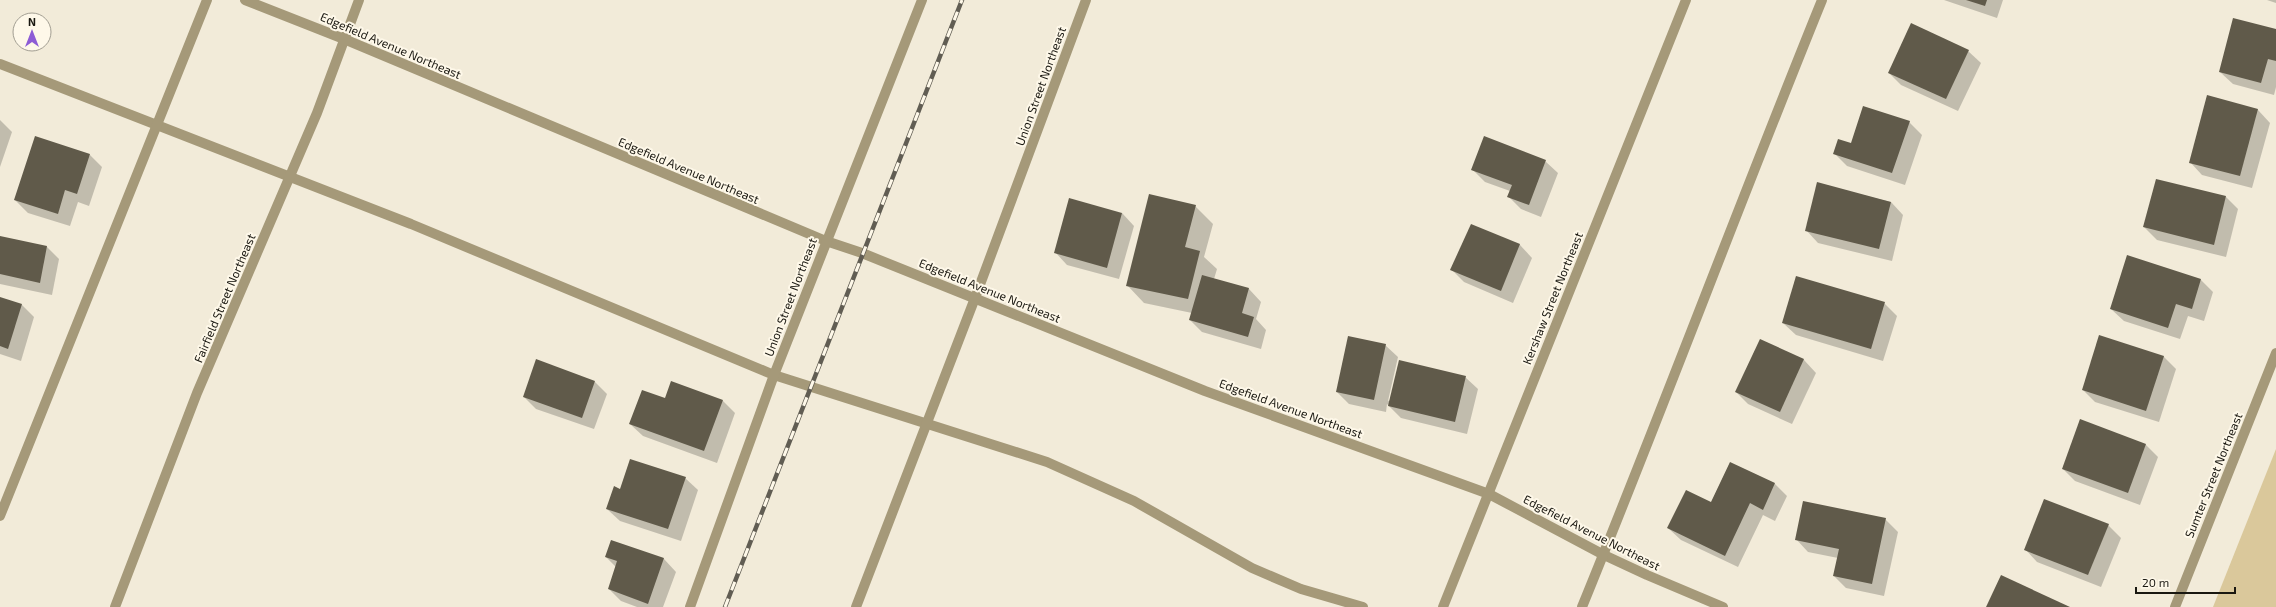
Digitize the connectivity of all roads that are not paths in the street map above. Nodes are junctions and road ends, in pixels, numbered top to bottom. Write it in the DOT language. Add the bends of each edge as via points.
graph roads {
  1 [pos="207,0"];
  2 [pos="245,0"];
  3 [pos="359,0"];
  4 [pos="922,0"];
  5 [pos="1086,0"];
  6 [pos="1686,0"];
  7 [pos="1822,0"];
  8 [pos="344,39"];
  9 [pos="0,64"];
  10 [pos="156,125"];
  11 [pos="290,176"];
  12 [pos="826,241"];
  13 [pos="975,298"];
  14 [pos="2276,353"];
  15 [pos="774,375"];
  16 [pos="926,424"];
  17 [pos="1489,494"];
  18 [pos="0,516"];
  19 [pos="1604,555"];
  20 [pos="115,607"];
  21 [pos="690,607"];
  22 [pos="856,607"];
  23 [pos="1363,607"];
  24 [pos="1443,607"];
  25 [pos="1582,607"];
  26 [pos="1723,607"];
  27 [pos="2175,607"];
  1 -- 10 [label="street"];
  2 -- 8 [label="street, Edgefield Avenue Northeast"];
  3 -- 8 [label="street, Fairfield Street Northeast"];
  4 -- 12 [label="street, Union Street Northeast"];
  5 -- 13 [label="street, Union Street Northeast"];
  6 -- 17 [label="street, Kershaw Street Northeast"];
  7 -- 19 [label="street"];
  8 -- 11 [label="street, Fairfield Street Northeast" via="317,113"];
  8 -- 12 [label="street, Edgefield Avenue Northeast"];
  9 -- 10 [label="street"];
  10 -- 11 [label="street"];
  10 -- 18 [label="street"];
  11 -- 15 [label="street"];
  11 -- 20 [label="street, Fairfield Street Northeast" via="198,393"];
  12 -- 13 [label="street, Edgefield Avenue Northeast"];
  12 -- 15 [label="street, Union Street Northeast"];
  13 -- 16 [label="street, Union Street Northeast"];
  13 -- 17 [label="street, Edgefield Avenue Northeast" via="1205,391"];
  14 -- 27 [label="street, Sumter Street Northeast"];
  15 -- 16 [label="street"];
  15 -- 21 [label="street, Union Street Northeast"];
  16 -- 22 [label="street, Union Street Northeast"];
  16 -- 23 [label="street" via="1047,462 1134,501 1252,568 1301,589"];
  17 -- 19 [label="street, Edgefield Avenue Northeast"];
  17 -- 24 [label="street, Kershaw Street Northeast"];
  19 -- 25 [label="street"];
  19 -- 26 [label="street, Edgefield Avenue Northeast" via="1647,576"];
}
